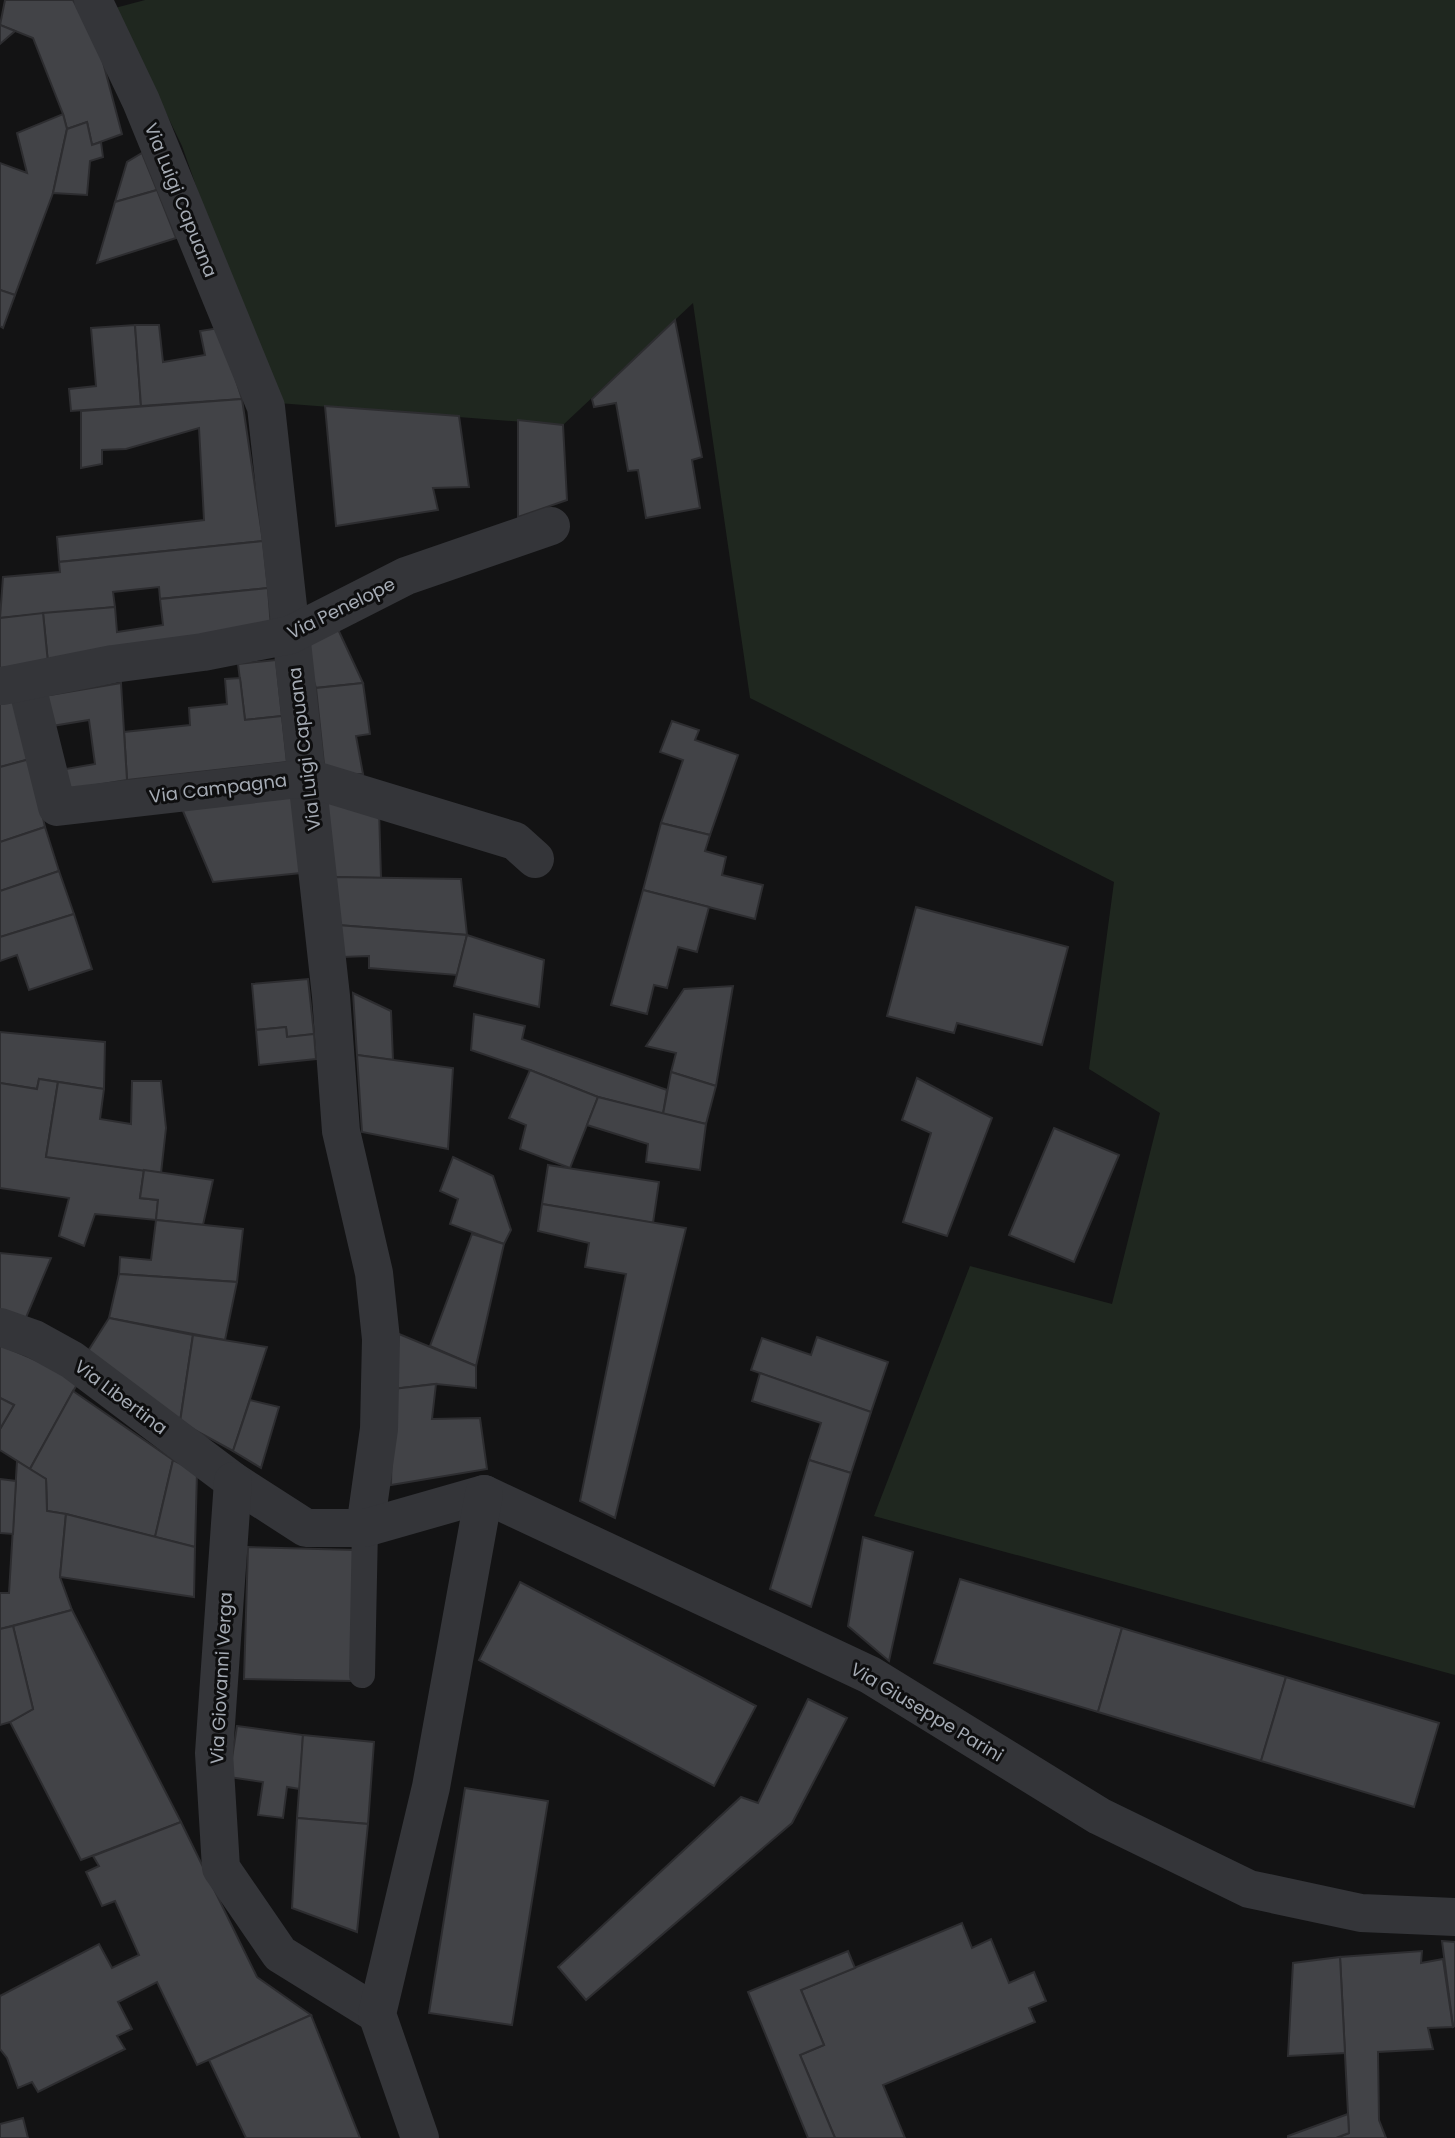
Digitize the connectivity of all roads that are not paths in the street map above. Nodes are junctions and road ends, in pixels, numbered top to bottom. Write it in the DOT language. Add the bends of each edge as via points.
graph roads {
  1 [pos="93,0"];
  2 [pos="551,526"];
  3 [pos="290,635"];
  4 [pos="13,684"];
  5 [pos="308,778"];
  6 [pos="535,859"];
  7 [pos="0,1326"];
  8 [pos="233,1481"];
  9 [pos="484,1494"];
  10 [pos="365,1528"];
  11 [pos="362,1675"];
  12 [pos="1455,1917"];
  13 [pos="377,2014"];
  14 [pos="420,2138"];
  1 -- 3 [label="street, Via Luigi Capuana" via="141,101 266,407"];
  2 -- 3 [label="street, Via Penelope" via="406,576"];
  3 -- 4 [label="street, Via Penelope"];
  3 -- 5 [label="street, Via Luigi Capuana"];
  4 -- 5 [label="street, Via Campagna" via="57,807"];
  5 -- 6 [label="street, Via Campagna" via="515,841"];
  5 -- 10 [label="street, Via Luigi Capuana" via="341,1131 374,1273 381,1339 379,1429"];
  7 -- 8 [label="street, Via Libertina" via="72,1360"];
  8 -- 10 [label="street" via="306,1528"];
  8 -- 13 [label="street, Via Giovanni Verga" via="214,1753 221,1868 280,1954"];
  9 -- 10 [label="street"];
  9 -- 12 [label="street, Via Giuseppe Parini" via="870,1675 1099,1816 1249,1889 1360,1913"];
  9 -- 13 [label="street" via="431,1787"];
  10 -- 11 [label="lane"];
  13 -- 14 [label="street"];
}
